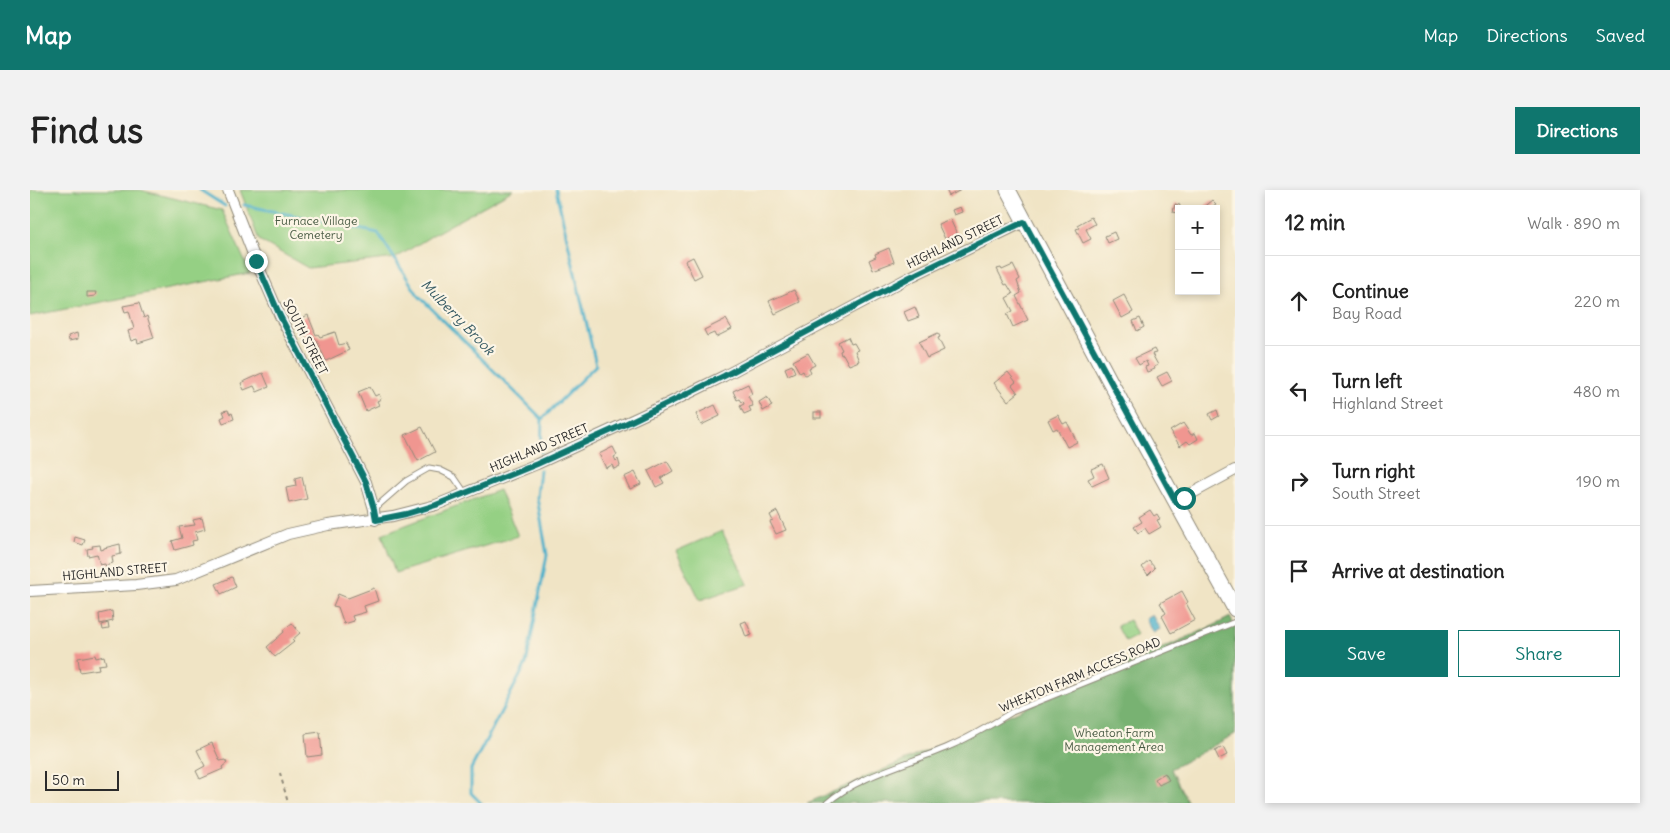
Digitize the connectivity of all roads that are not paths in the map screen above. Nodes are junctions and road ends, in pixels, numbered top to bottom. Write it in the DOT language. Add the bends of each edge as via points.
graph roads {
  1 [pos="228,190"];
  2 [pos="1008,190"];
  3 [pos="1024,222"];
  4 [pos="1235,470"];
  5 [pos="465,494"];
  6 [pos="1176,502"];
  7 [pos="375,514"];
  8 [pos="30,591"];
  9 [pos="1235,609"];
  10 [pos="1235,622"];
  11 [pos="827,803"];
  1 -- 7 [label="street, SOUTH STREET" via="277,310 366,482"];
  2 -- 3 [label="main road"];
  3 -- 5 [label="street, HIGHLAND STREET" via="910,277 667,404"];
  3 -- 6 [label="main road"];
  4 -- 6 [label="street"];
  5 -- 7 [label="street, HIGHLAND STREET" via="418,510"];
  5 -- 7 [label="lane" via="454,477 429,468 406,481"];
  6 -- 9 [label="main road"];
  7 -- 8 [label="street, HIGHLAND STREET" via="288,534 176,580"];
  10 -- 11 [label="lane, WHEATON FARM ACCESS ROAD" via="1012,712 949,746 862,781"];
}
